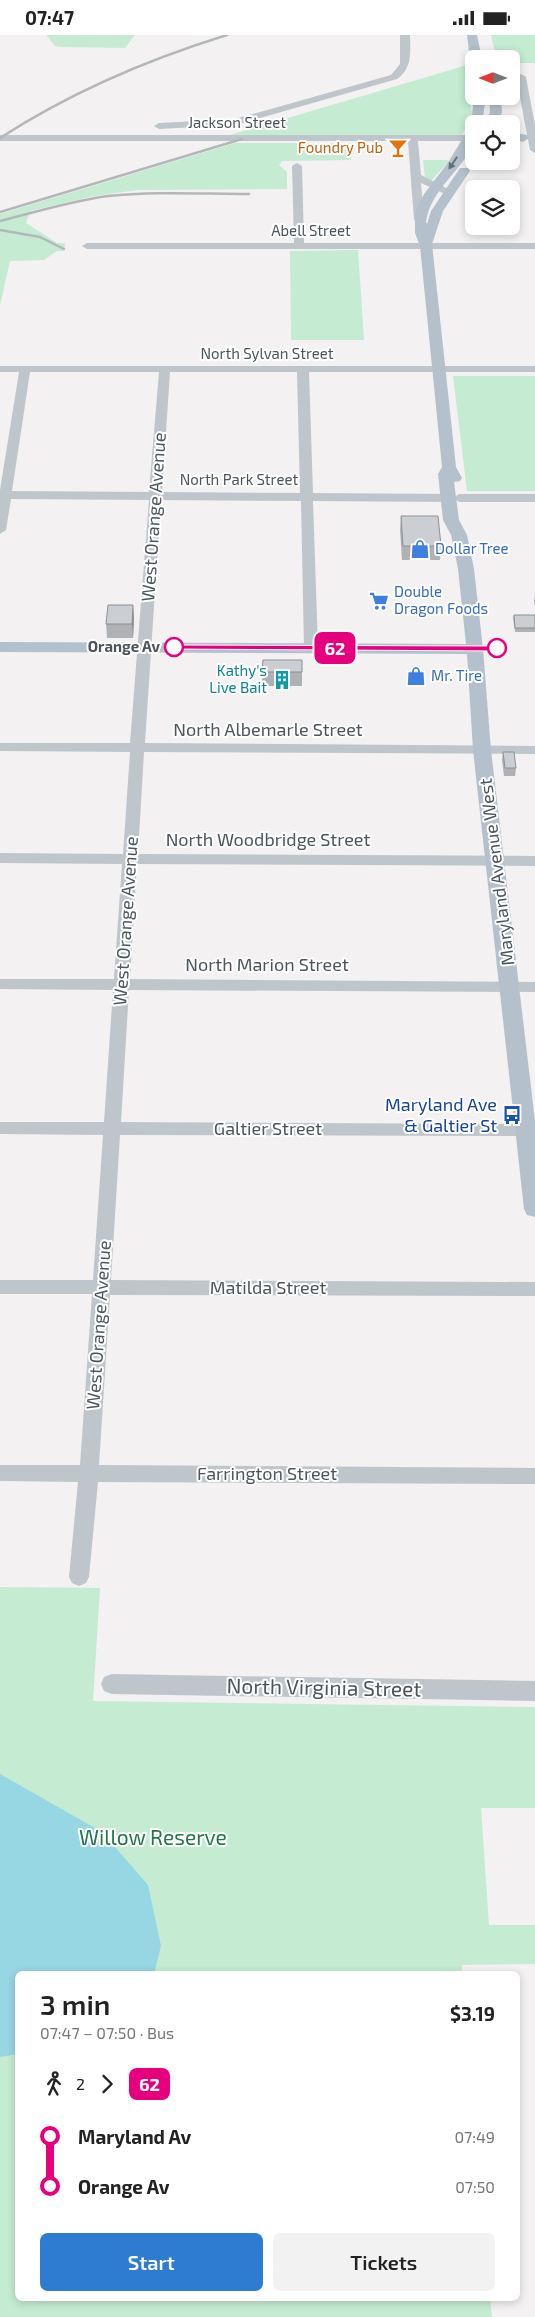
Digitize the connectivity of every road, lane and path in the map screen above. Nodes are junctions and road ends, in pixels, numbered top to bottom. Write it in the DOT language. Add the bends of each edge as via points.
graph roads {
  1 [pos="405,35"];
  2 [pos="472,35"];
  3 [pos="474,50"];
  4 [pos="522,77"];
  5 [pos="496,105"];
  6 [pos="496,112"];
  7 [pos="495,115"];
  8 [pos="498,115"];
  9 [pos="465,135"];
  10 [pos="523,137"];
  11 [pos="0,138"];
  12 [pos="139,138"];
  13 [pos="413,138"];
  14 [pos="465,146"];
  15 [pos="535,150"];
  16 [pos="297,165"];
  17 [pos="465,170"];
  18 [pos="417,177"];
  19 [pos="435,186"];
  20 [pos="449,192"];
  21 [pos="419,220"];
  22 [pos="299,245"];
  23 [pos="87,246"];
  24 [pos="426,246"];
  25 [pos="535,247"];
  26 [pos="0,369"];
  27 [pos="25,369"];
  28 [pos="165,369"];
  29 [pos="303,369"];
  30 [pos="438,369"];
  31 [pos="535,369"];
  32 [pos="3,495"];
  33 [pos="305,496"];
  34 [pos="154,497"];
  35 [pos="453,498"];
  36 [pos="535,498"];
  37 [pos="0,530"];
  38 [pos="0,647"];
  39 [pos="145,647"];
  40 [pos="311,647"];
  41 [pos="475,649"];
  42 [pos="0,747"];
  43 [pos="137,748"];
  44 [pos="482,750"];
  45 [pos="535,750"];
  46 [pos="0,858"];
  47 [pos="130,859"];
  48 [pos="494,861"];
  49 [pos="535,861"];
  50 [pos="0,984"];
  51 [pos="122,985"];
  52 [pos="510,987"];
  53 [pos="535,987"];
  54 [pos="0,1128"];
  55 [pos="113,1129"];
  56 [pos="530,1130"];
  57 [pos="535,1209"];
  58 [pos="0,1287"];
  59 [pos="102,1288"];
  60 [pos="535,1289"];
  61 [pos="0,1473"];
  62 [pos="90,1473"];
  63 [pos="535,1476"];
  64 [pos="79,1577"];
  65 [pos="112,1684"];
  66 [pos="535,1691"];
  1 -- 12 [label="street" via="406,67 394,77 236,122 145,128"];
  2 -- 3 [label="main road"];
  4 -- 10 [label="street"];
  5 -- 6 [label="main road"];
  6 -- 7 [label="main road"];
  6 -- 8 [label="main road"];
  9 -- 13 [label="street, Jackson Street"];
  10 -- 15 [label="street"];
  11 -- 12 [label="street, Jackson Street"];
  12 -- 13 [label="street, Jackson Street"];
  13 -- 18 [label="street"];
  14 -- 19 [label="main road, one-way"];
  16 -- 22 [label="street"];
  17 -- 20 [label="main road"];
  18 -- 19 [label="street"];
  18 -- 21 [label="street"];
  19 -- 20 [label="street"];
  19 -- 21 [label="main road" via="422,207"];
  20 -- 24 [label="main road" via="434,217"];
  21 -- 24 [label="main road" via="419,231"];
  22 -- 23 [label="street, Abell Street"];
  22 -- 24 [label="street, Abell Street"];
  24 -- 25 [label="street, Abell Street"];
  24 -- 30 [label="main road, Maryland Avenue West"];
  26 -- 27 [label="street, North Sylvan Street"];
  27 -- 28 [label="street, North Sylvan Street"];
  27 -- 32 [label="street"];
  28 -- 29 [label="street, North Sylvan Street"];
  28 -- 34 [label="street, West Orange Avenue"];
  29 -- 30 [label="street, North Sylvan Street"];
  29 -- 33 [label="street"];
  30 -- 31 [label="street, North Sylvan Street"];
  30 -- 35 [label="main road, Maryland Avenue West" via="450,467 445,474 448,491"];
  32 -- 34 [label="street, North Park Street"];
  32 -- 37 [label="street"];
  33 -- 34 [label="street, North Park Street"];
  33 -- 35 [label="street, North Park Street"];
  33 -- 40 [label="street"];
  34 -- 39 [label="street, West Orange Avenue"];
  35 -- 36 [label="street, North Park Street"];
  35 -- 41 [label="main road, Maryland Avenue West" via="461,520 459,535"];
  38 -- 39 [label="main road"];
  39 -- 40 [label="main road"];
  39 -- 43 [label="street, West Orange Avenue"];
  40 -- 41 [label="main road"];
  41 -- 44 [label="main road, Maryland Avenue West"];
  42 -- 43 [label="street, North Albemarle Street"];
  43 -- 44 [label="street, North Albemarle Street"];
  43 -- 47 [label="street, West Orange Avenue"];
  44 -- 45 [label="street, North Albemarle Street"];
  44 -- 48 [label="main road, Maryland Avenue West"];
  46 -- 47 [label="street, North Woodbridge Street"];
  47 -- 48 [label="street, North Woodbridge Street"];
  47 -- 51 [label="street, West Orange Avenue"];
  48 -- 49 [label="street, North Woodbridge Street"];
  48 -- 52 [label="main road, Maryland Avenue West"];
  50 -- 51 [label="street, North Marion Street"];
  51 -- 52 [label="street, North Marion Street"];
  51 -- 55 [label="street, West Orange Avenue"];
  52 -- 53 [label="street, North Marion Street"];
  52 -- 56 [label="main road, Maryland Avenue West"];
  54 -- 55 [label="street, Galtier Street"];
  55 -- 56 [label="street, Galtier Street"];
  55 -- 59 [label="street, West Orange Avenue"];
  56 -- 57 [label="main road, Maryland Avenue West"];
  58 -- 59 [label="street, Matilda Street"];
  59 -- 60 [label="street, Matilda Street"];
  59 -- 62 [label="street, West Orange Avenue"];
  61 -- 62 [label="street, Farrington Street"];
  62 -- 63 [label="street, Farrington Street"];
  62 -- 64 [label="street, West Orange Avenue"];
  65 -- 66 [label="street, North Virginia Street"];
}
